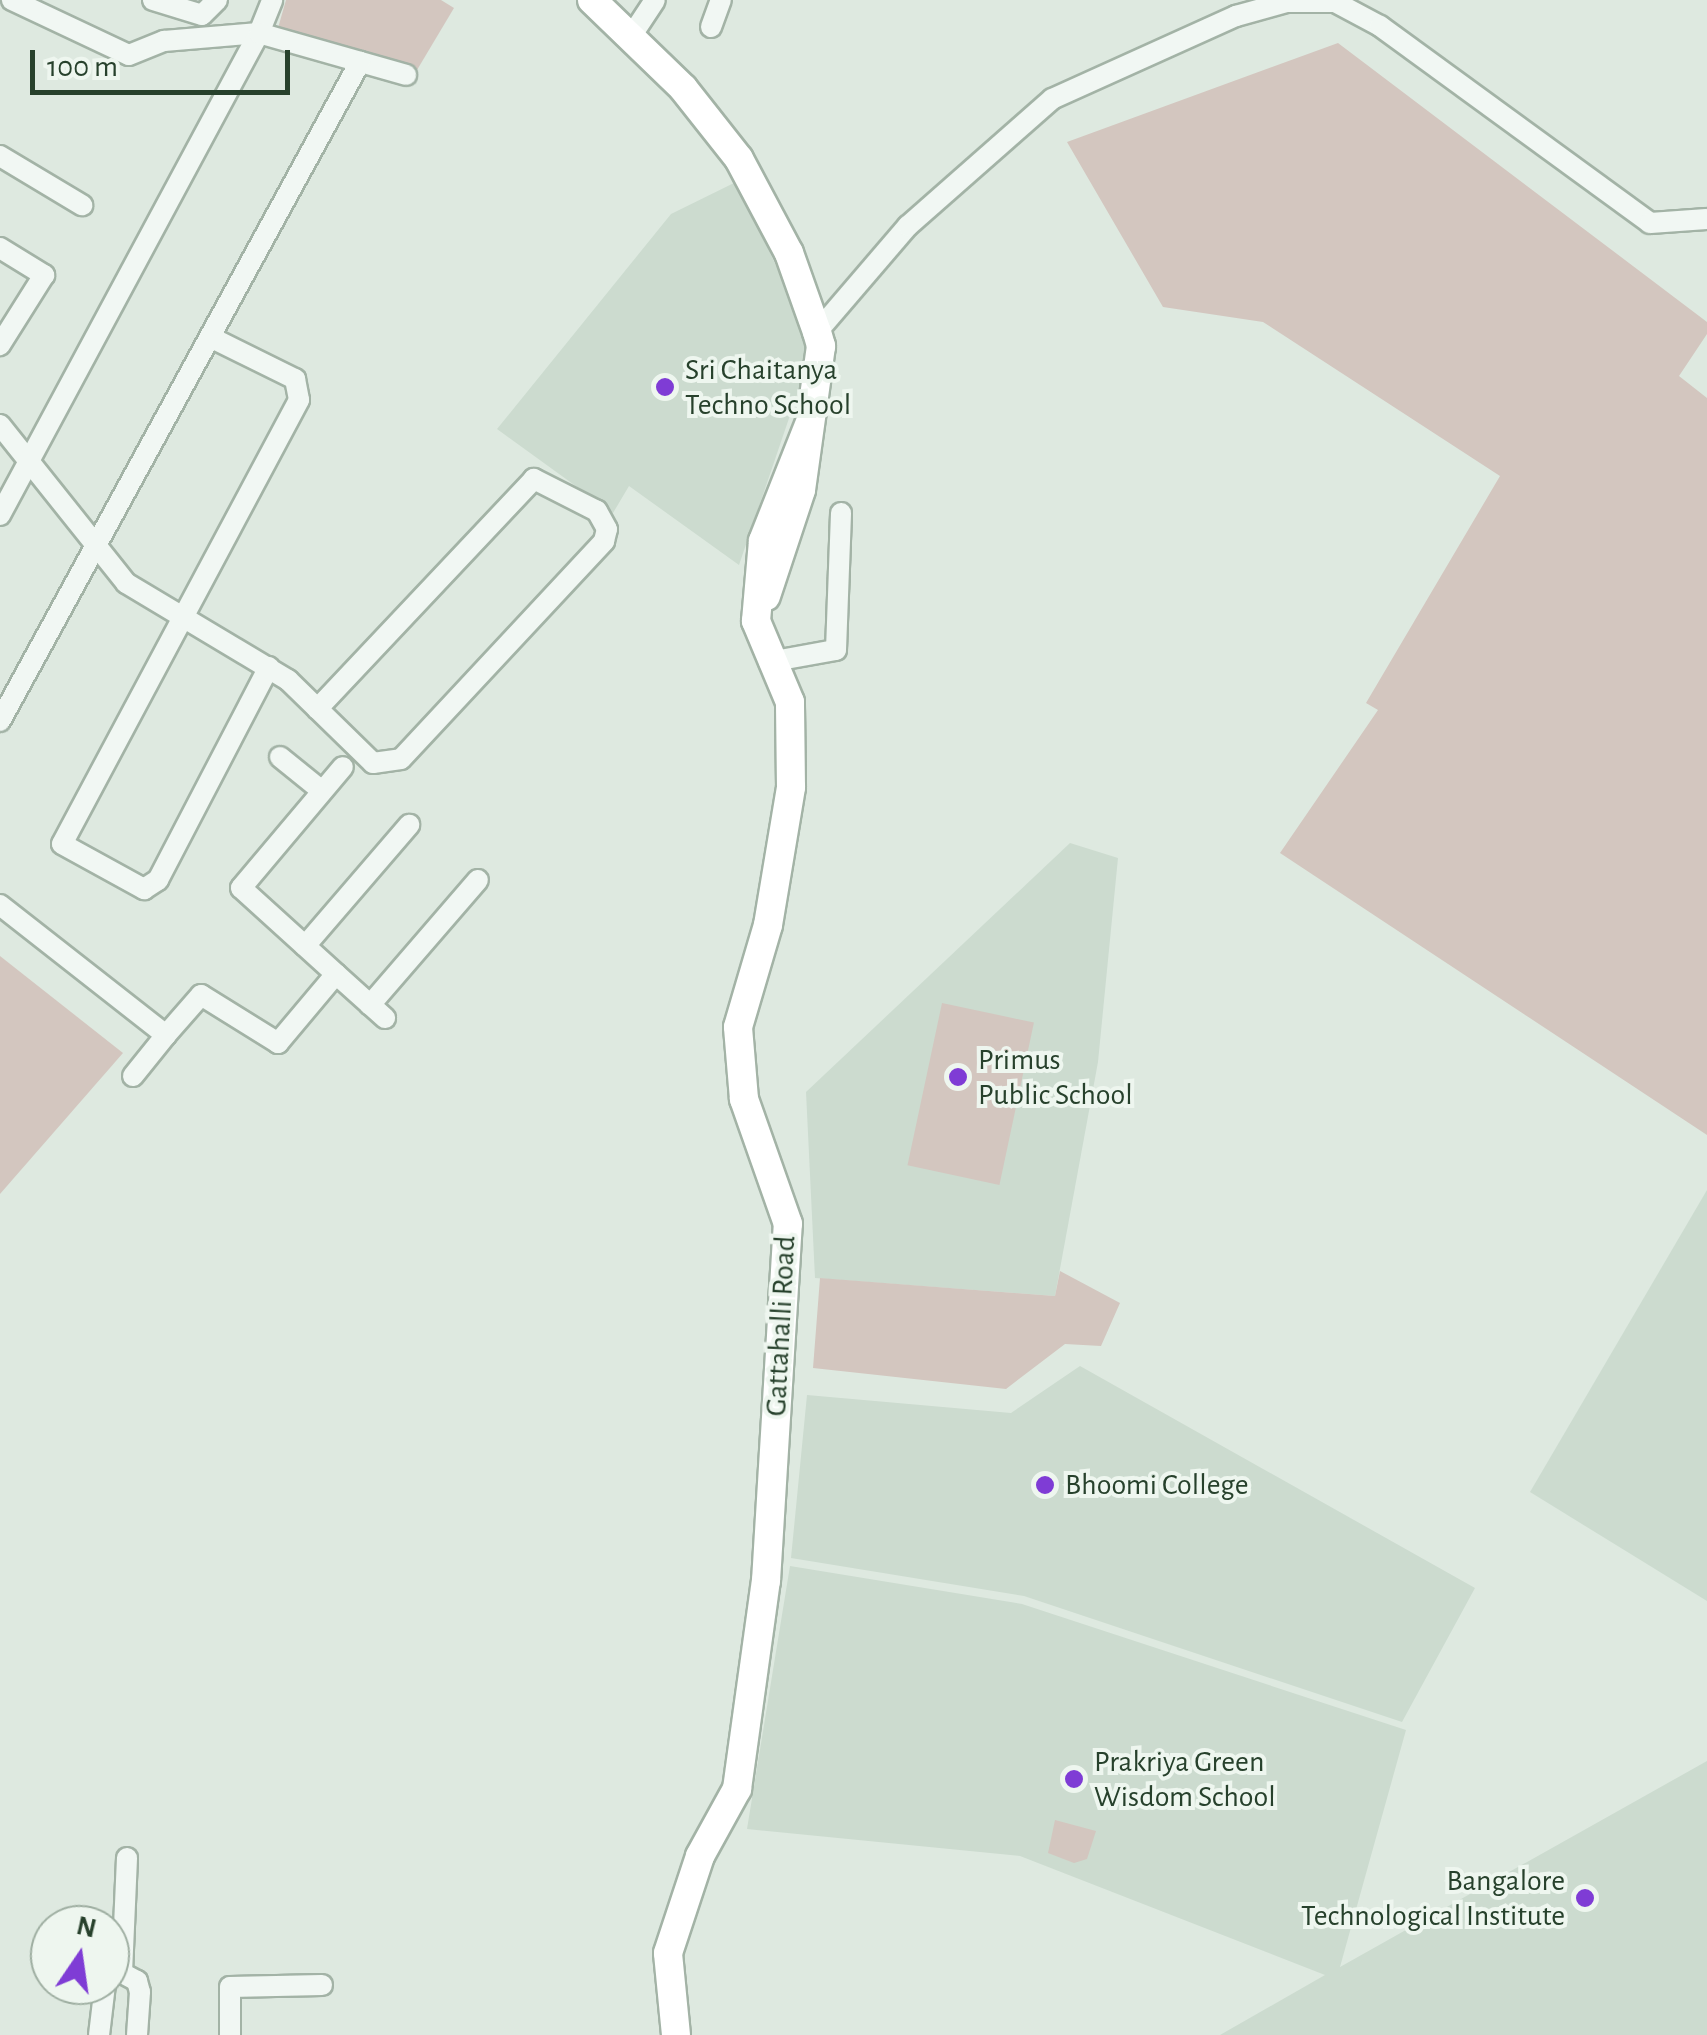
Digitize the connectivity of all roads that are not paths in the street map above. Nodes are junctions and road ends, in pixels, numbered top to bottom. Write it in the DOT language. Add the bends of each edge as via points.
graph roads {
  1 [pos="12,0"];
  2 [pos="153,0"];
  3 [pos="217,0"];
  4 [pos="272,0"];
  5 [pos="592,0"];
  6 [pos="654,0"];
  7 [pos="721,0"];
  8 [pos="711,27"];
  9 [pos="258,33"];
  10 [pos="630,38"];
  11 [pos="360,62"];
  12 [pos="406,75"];
  13 [pos="0,156"];
  14 [pos="82,205"];
  15 [pos="1707,219"];
  16 [pos="0,248"];
  17 [pos="816,332"];
  18 [pos="210,336"];
  19 [pos="0,345"];
  20 [pos="0,425"];
  21 [pos="30,462"];
  22 [pos="841,514"];
  23 [pos="0,515"];
  24 [pos="96,545"];
  25 [pos="180,615"];
  26 [pos="769,662"];
  27 [pos="269,667"];
  28 [pos="317,708"];
  29 [pos="0,721"];
  30 [pos="280,757"];
  31 [pos="342,767"];
  32 [pos="322,791"];
  33 [pos="409,825"];
  34 [pos="478,880"];
  35 [pos="0,905"];
  36 [pos="305,946"];
  37 [pos="336,974"];
  38 [pos="166,1035"];
  39 [pos="133,1076"];
  40 [pos="126,1858"];
  41 [pos="121,1905"];
  42 [pos="130,1980"];
  43 [pos="322,1985"];
  44 [pos="106,2005"];
  45 [pos="99,2035"];
  46 [pos="138,2035"];
  47 [pos="230,2035"];
  48 [pos="676,2035"];
  1 -- 9 [label="street" via="128,55 164,41"];
  2 -- 3 [label="street" via="202,14"];
  4 -- 9 [label="street"];
  5 -- 10 [label="main road"];
  6 -- 10 [label="street"];
  7 -- 8 [label="street"];
  9 -- 11 [label="street"];
  9 -- 21 [label="street"];
  10 -- 17 [label="main road" via="684,88 739,159 788,253"];
  11 -- 12 [label="street"];
  11 -- 18 [label="street"];
  13 -- 14 [label="street"];
  15 -- 17 [label="street" via="1650,223 1380,26 1335,2 1287,2 1236,16 1052,99 908,226"];
  16 -- 19 [label="street" via="44,276"];
  17 -- 26 [label="main road, Gattahalli Road" via="820,346 801,490 756,621"];
  18 -- 24 [label="street"];
  18 -- 25 [label="street" via="295,379 301,390"];
  20 -- 21 [label="street"];
  21 -- 23 [label="street"];
  21 -- 24 [label="street"];
  22 -- 26 [label="street" via="836,650"];
  24 -- 25 [label="street" via="126,583"];
  24 -- 29 [label="street"];
  25 -- 27 [label="street"];
  25 -- 27 [label="street" via="64,831 62,844 73,853 144,888 158,880"];
  26 -- 48 [label="main road, Gattahalli Road" via="790,702 791,786 768,926 738,1027 744,1099 788,1224 766,1581 738,1789 700,1856 668,1953"];
  27 -- 28 [label="street"];
  28 -- 28 [label="street" via="373,763 401,758 604,541 607,528 597,511 534,478"];
  30 -- 32 [label="street"];
  31 -- 32 [label="street"];
  32 -- 36 [label="street" via="241,888"];
  33 -- 36 [label="street"];
  34 -- 37 [label="street" via="378,1012"];
  35 -- 38 [label="street"];
  36 -- 37 [label="street"];
  37 -- 38 [label="street" via="274,1044 201,995"];
  38 -- 39 [label="street"];
  40 -- 41 [label="street"];
  42 -- 46 [label="street" via="140,1992"];
  43 -- 47 [label="street" via="230,1987"];
  44 -- 45 [label="street"];
}
